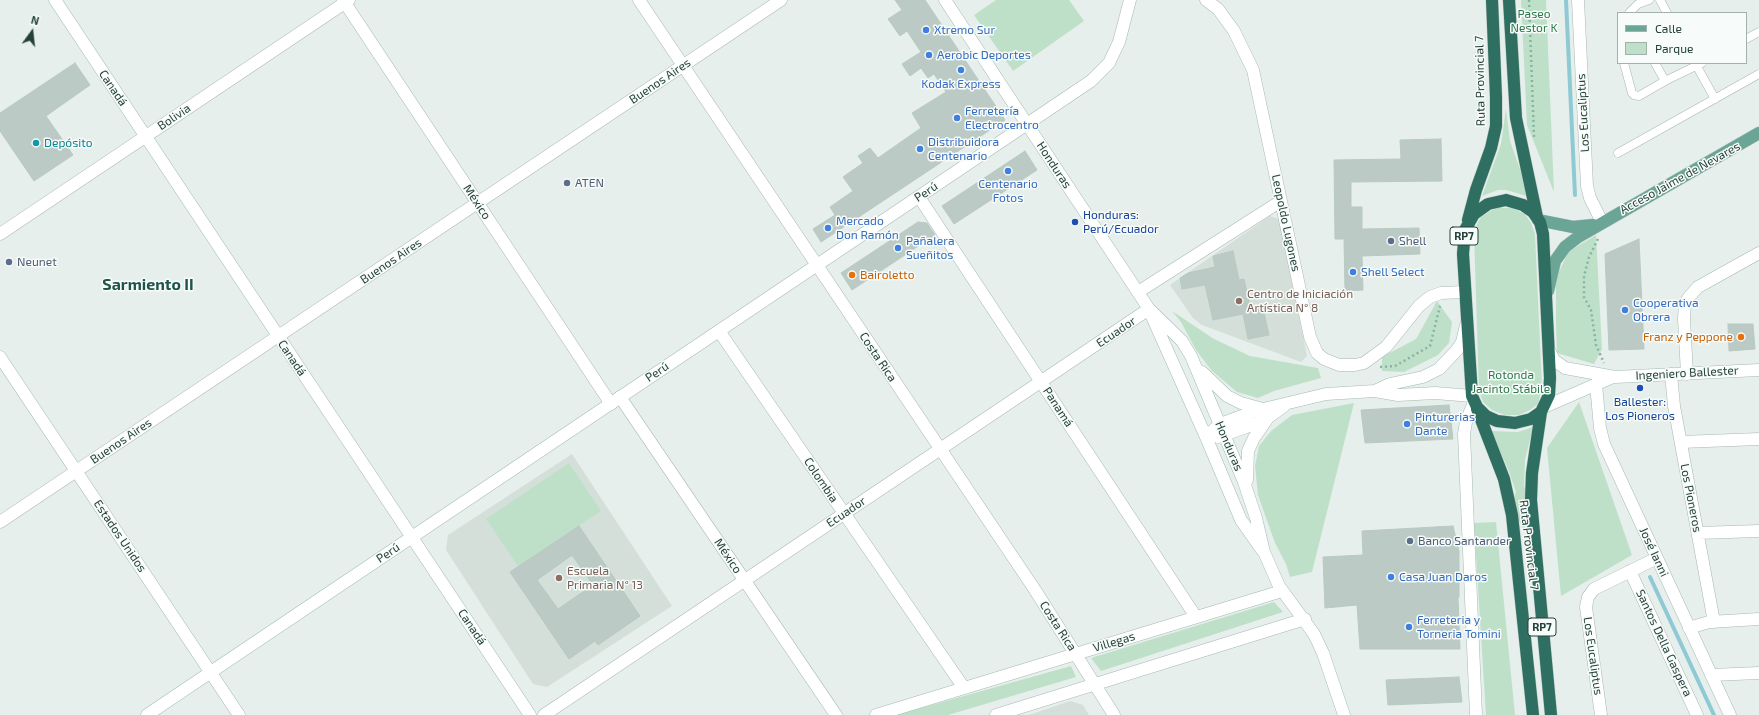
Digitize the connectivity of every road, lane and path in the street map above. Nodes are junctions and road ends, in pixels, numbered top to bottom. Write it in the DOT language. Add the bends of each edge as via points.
graph roads {
  1 [pos="55,0"];
  2 [pos="639,0"];
  3 [pos="781,0"];
  4 [pos="945,0"];
  5 [pos="1130,0"];
  6 [pos="1492,0"];
  7 [pos="1509,0"];
  8 [pos="1528,0"];
  9 [pos="1578,0"];
  10 [pos="1649,0"];
  11 [pos="1660,0"];
  12 [pos="345,1"];
  13 [pos="1210,1"];
  14 [pos="1630,12"];
  15 [pos="1666,12"];
  16 [pos="1759,32"];
  17 [pos="1747,38"];
  18 [pos="1624,64"];
  19 [pos="1656,64"];
  20 [pos="1698,64"];
  21 [pos="683,65"];
  22 [pos="1759,74"];
  23 [pos="1665,81"];
  24 [pos="1715,99"];
  25 [pos="1027,124"];
  26 [pos="1759,133"];
  27 [pos="146,136"];
  28 [pos="1534,138"];
  29 [pos="1618,153"];
  30 [pos="919,197"];
  31 [pos="1281,200"];
  32 [pos="478,203"];
  33 [pos="1538,218"];
  34 [pos="1602,222"];
  35 [pos="1465,230"];
  36 [pos="0,234"];
  37 [pos="1759,253"];
  38 [pos="817,265"];
  39 [pos="1138,292"];
  40 [pos="1465,292"];
  41 [pos="1441,293"];
  42 [pos="1546,297"];
  43 [pos="1149,310"];
  44 [pos="1467,321"];
  45 [pos="719,331"];
  46 [pos="278,336"];
  47 [pos="1549,350"];
  48 [pos="0,357"];
  49 [pos="1195,365"];
  50 [pos="1379,368"];
  51 [pos="1759,370"];
  52 [pos="1671,374"];
  53 [pos="1687,374"];
  54 [pos="1610,376"];
  55 [pos="1041,382"];
  56 [pos="1596,384"];
  57 [pos="1375,391"];
  58 [pos="615,401"];
  59 [pos="1474,402"];
  60 [pos="1542,409"];
  61 [pos="1265,414"];
  62 [pos="1223,430"];
  63 [pos="1206,437"];
  64 [pos="1759,439"];
  65 [pos="1681,442"];
  66 [pos="941,449"];
  67 [pos="76,471"];
  68 [pos="1249,495"];
  69 [pos="844,514"];
  70 [pos="0,522"];
  71 [pos="1759,531"];
  72 [pos="1698,533"];
  73 [pos="412,537"];
  74 [pos="1264,552"];
  75 [pos="1657,558"];
  76 [pos="1630,571"];
  77 [pos="745,580"];
  78 [pos="1282,591"];
  79 [pos="1196,617"];
  80 [pos="1305,619"];
  81 [pos="1759,619"];
  82 [pos="1714,622"];
  83 [pos="1690,628"];
  84 [pos="1076,654"];
  85 [pos="210,672"];
  86 [pos="1759,673"];
  87 [pos="1711,675"];
  88 [pos="1094,684"];
  89 [pos="964,688"];
  90 [pos="147,715"];
  91 [pos="239,715"];
  92 [pos="530,715"];
  93 [pos="544,715"];
  94 [pos="836,715"];
  95 [pos="876,715"];
  96 [pos="996,715"];
  97 [pos="1114,715"];
  98 [pos="1344,715"];
  99 [pos="1476,715"];
  100 [pos="1533,715"];
  101 [pos="1551,715"];
  102 [pos="1601,715"];
  103 [pos="1697,715"];
  104 [pos="1730,715"];
  1 -- 27 [label="street, Canadá"];
  2 -- 21 [label="street, Costa Rica"];
  3 -- 21 [label="street, Buenos Aires"];
  4 -- 25 [label="street, Honduras"];
  5 -- 25 [label="street, Perú" via="1119,42 1109,63 1091,81"];
  6 -- 35 [label="highway, Ruta Provincial 7 / RP7" via="1496,126"];
  7 -- 33 [label="highway, RP7" via="1516,118"];
  8 -- 28 [label="path"];
  9 -- 34 [label="street, Los Eucaliptus" via="1587,186"];
  10 -- 14 [label="lane" via="1638,4"];
  11 -- 15 [label="lane"];
  12 -- 27 [label="street, Bolivia"];
  12 -- 32 [label="street, México"];
  13 -- 31 [label="street, Leopoldo Lugones" via="1234,31 1253,70"];
  16 -- 17 [label="lane"];
  18 -- 23 [label="lane" via="1634,95 1639,96"];
  19 -- 23 [label="lane"];
  20 -- 23 [label="lane"];
  20 -- 24 [label="lane"];
  21 -- 32 [label="street, Buenos Aires"];
  21 -- 38 [label="street, Costa Rica"];
  22 -- 24 [label="lane"];
  24 -- 29 [label="lane"];
  25 -- 30 [label="street, Perú"];
  25 -- 39 [label="street, Honduras"];
  26 -- 34 [label="main road, Acceso Jaime de Nevares"];
  27 -- 36 [label="street, Bolivia"];
  27 -- 46 [label="street, Canadá"];
  30 -- 38 [label="street, Perú"];
  30 -- 55 [label="street, Panamá"];
  31 -- 39 [label="street"];
  31 -- 41 [label="street, Leopoldo Lugones" via="1310,337 1317,353 1324,359 1347,366 1364,363 1394,339 1424,301"];
  32 -- 46 [label="street, Buenos Aires"];
  32 -- 58 [label="street, México"];
  33 -- 34 [label="main road, Acceso Jaime de Nevares" via="1579,228"];
  33 -- 35 [label="highway, RP7" via="1528,208 1506,200 1494,202 1478,210"];
  33 -- 42 [label="highway, RP7" via="1544,240"];
  34 -- 42 [label="main road, Acceso Jaime de Nevares" via="1571,242 1560,254 1552,270"];
  34 -- 54 [label="path" via="1598,243 1589,257 1584,276 1584,297 1591,310 1596,345"];
  35 -- 40 [label="highway, RP7"];
  37 -- 53 [label="street" via="1698,287 1688,297 1684,319"];
  38 -- 45 [label="street, Perú"];
  38 -- 66 [label="street, Costa Rica"];
  39 -- 43 [label="street, Honduras"];
  40 -- 41 [label="street, Leopoldo Lugones"];
  40 -- 44 [label="highway, RP7"];
  41 -- 50 [label="path" via="1430,346 1395,366"];
  42 -- 47 [label="highway, RP7"];
  43 -- 49 [label="street, Honduras" via="1182,341"];
  43 -- 55 [label="street, Ecuador"];
  43 -- 63 [label="street, Honduras"];
  44 -- 57 [label="street" via="1462,342 1446,364 1423,377 1390,384"];
  44 -- 59 [label="highway, RP7"];
  45 -- 58 [label="street, Perú"];
  45 -- 69 [label="street, Colombia"];
  46 -- 67 [label="street, Buenos Aires"];
  46 -- 73 [label="street, Canadá"];
  47 -- 54 [label="street, Ingeniero Ballester" via="1554,360 1565,368"];
  47 -- 60 [label="highway, RP7" via="1550,390"];
  48 -- 67 [label="street, Estados Unidos"];
  49 -- 61 [label="street" via="1227,396"];
  49 -- 62 [label="street, Honduras"];
  51 -- 53 [label="street, Ingeniero Ballester"];
  52 -- 53 [label="street, Ingeniero Ballester"];
  52 -- 54 [label="street, Ingeniero Ballester"];
  52 -- 65 [label="street, Los Pioneros"];
  54 -- 56 [label="street, Ingeniero Ballester"];
  55 -- 66 [label="street, Ecuador"];
  55 -- 79 [label="street, Panamá"];
  56 -- 60 [label="street, Ingeniero Ballester"];
  56 -- 75 [label="street, José Ianni" via="1602,436"];
  57 -- 59 [label="street" via="1398,395 1435,393"];
  57 -- 61 [label="street" via="1326,394 1287,404"];
  58 -- 73 [label="street, Perú"];
  58 -- 77 [label="street, México"];
  59 -- 60 [label="highway" via="1491,419 1509,423 1525,421"];
  59 -- 99 [label="street" via="1464,434"];
  59 -- 100 [label="highway, Ruta Provincial 7 / RP7" via="1504,478 1512,515"];
  60 -- 101 [label="highway, Ruta Provincial 7 / RP7" via="1532,473 1531,500"];
  61 -- 62 [label="street"];
  61 -- 68 [label="street" via="1248,451 1246,468"];
  62 -- 63 [label="street"];
  62 -- 68 [label="street, Honduras"];
  63 -- 74 [label="street, Honduras" via="1241,520"];
  64 -- 65 [label="street"];
  65 -- 72 [label="street, Los Pioneros"];
  66 -- 69 [label="street, Ecuador"];
  66 -- 84 [label="street, Costa Rica"];
  67 -- 70 [label="street, Buenos Aires"];
  67 -- 85 [label="street, Estados Unidos"];
  68 -- 74 [label="street, Honduras"];
  69 -- 77 [label="street, Ecuador"];
  69 -- 89 [label="street, Colombia"];
  71 -- 72 [label="street"];
  72 -- 82 [label="street, Los Pioneros"];
  73 -- 85 [label="street, Perú"];
  73 -- 92 [label="street, Canadá"];
  74 -- 78 [label="street, Honduras"];
  75 -- 76 [label="street"];
  75 -- 83 [label="street, José Ianni"];
  76 -- 102 [label="street, Los Eucaliptus" via="1594,589 1588,597 1586,607"];
  76 -- 103 [label="street, Santos Della Gaspera"];
  77 -- 93 [label="street, Ecuador"];
  77 -- 94 [label="street, México"];
  78 -- 79 [label="street, Villegas"];
  78 -- 80 [label="street, Honduras"];
  79 -- 84 [label="street, Villegas"];
  80 -- 88 [label="street"];
  80 -- 98 [label="street, Honduras" via="1323,653"];
  81 -- 82 [label="street"];
  82 -- 83 [label="street"];
  83 -- 87 [label="street, José Ianni"];
  84 -- 88 [label="street, Costa Rica"];
  84 -- 89 [label="street, Villegas"];
  85 -- 90 [label="street, Perú"];
  85 -- 91 [label="street, Estados Unidos"];
  86 -- 87 [label="street"];
  87 -- 104 [label="street, José Ianni"];
  88 -- 96 [label="street"];
  88 -- 97 [label="street, Costa Rica"];
  89 -- 95 [label="street, Villegas"];
}
